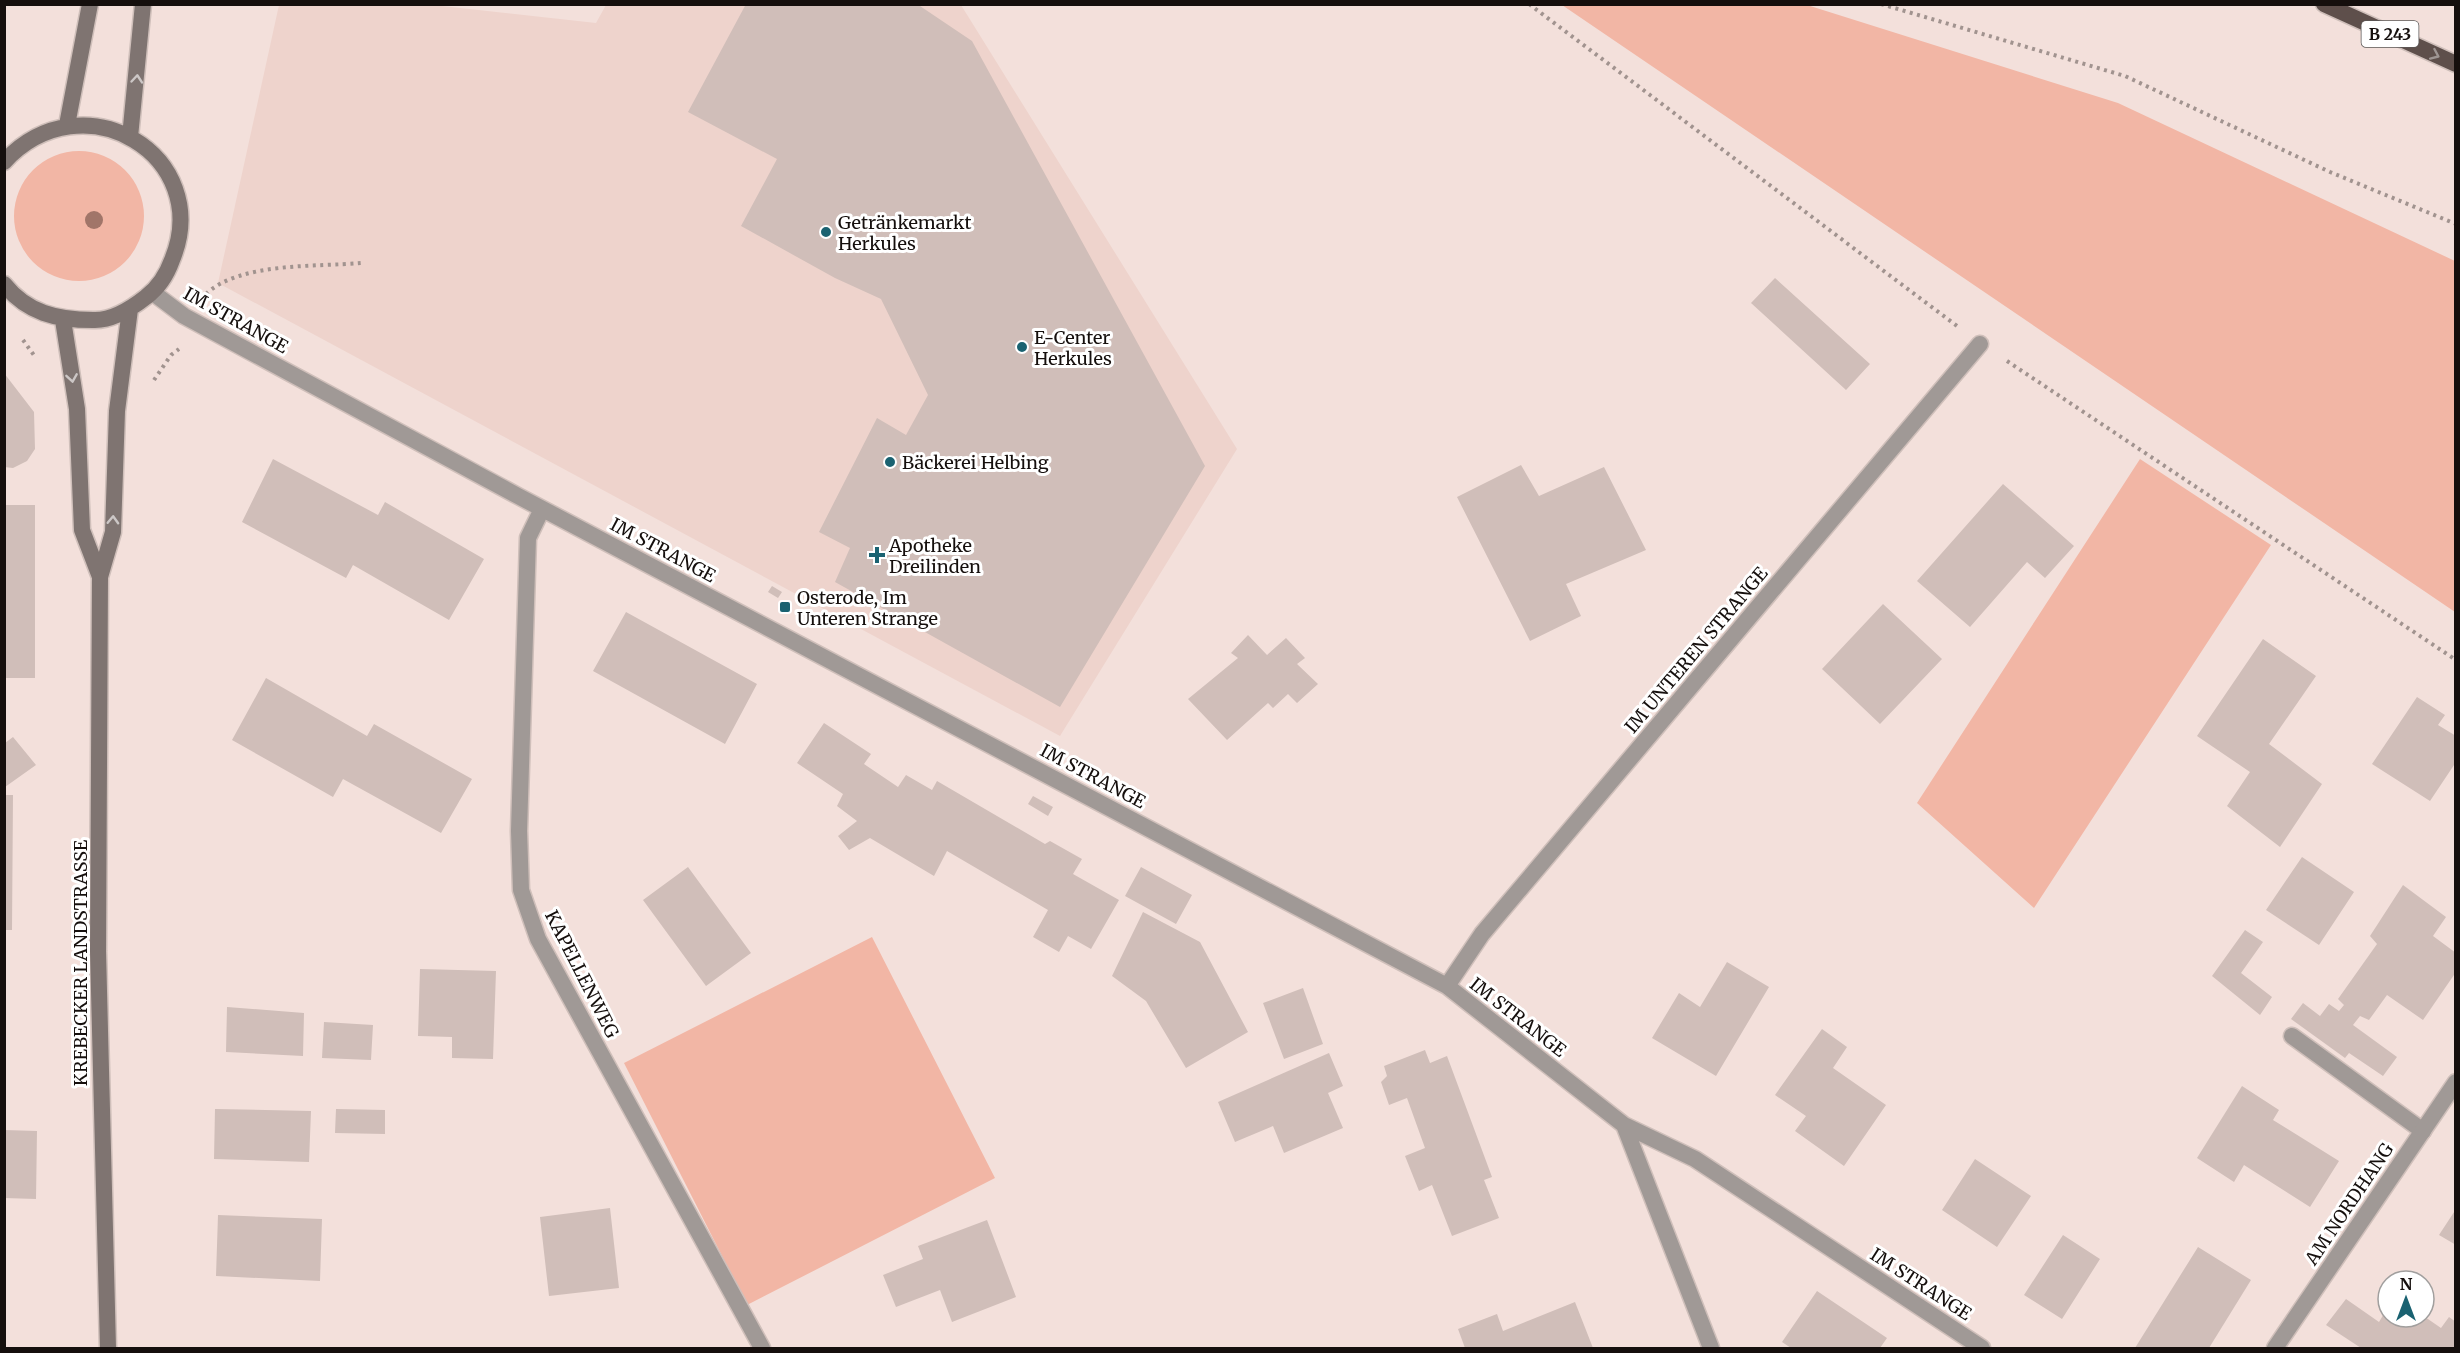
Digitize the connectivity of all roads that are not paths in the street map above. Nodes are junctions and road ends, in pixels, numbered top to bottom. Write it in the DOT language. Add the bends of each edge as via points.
graph roads {
  1 [pos="90,4"];
  2 [pos="143,4"];
  3 [pos="2324,4"];
  4 [pos="2456,64"];
  5 [pos="67,125"];
  6 [pos="130,137"];
  7 [pos="4,162"];
  8 [pos="4,284"];
  9 [pos="152,292"];
  10 [pos="130,309"];
  11 [pos="63,320"];
  12 [pos="1980,344"];
  13 [pos="542,509"];
  14 [pos="100,577"];
  15 [pos="1447,986"];
  16 [pos="2292,1036"];
  17 [pos="2456,1082"];
  18 [pos="1624,1125"];
  19 [pos="2423,1131"];
  20 [pos="108,1348"];
  21 [pos="762,1348"];
  22 [pos="1711,1348"];
  23 [pos="1982,1348"];
  24 [pos="2275,1348"];
  1 -- 5 [label="main road"];
  6 -- 2 [label="main road, one-way"];
  3 -- 4 [label="highway, B 243, one-way"];
  5 -- 6 [label="main road" via="89,124"];
  5 -- 7 [label="main road" via="42,132 18,146"];
  6 -- 9 [label="main road" via="151,152 167,173 177,197 181,222 168,272"];
  8 -- 11 [label="main road" via="36,311"];
  9 -- 10 [label="main road"];
  9 -- 13 [label="street, IM STRANGE" via="184,316"];
  10 -- 11 [label="main road" via="98,321"];
  14 -- 10 [label="main road, KREBECKER LANDSTRASSE, one-way" via="113,532 117,411"];
  11 -- 14 [label="main road, KREBECKER LANDSTRASSE, one-way" via="77,410 82,530"];
  12 -- 15 [label="street, IM UNTEREN STRANGE" via="1482,934"];
  13 -- 15 [label="street, IM STRANGE"];
  13 -- 21 [label="street, KAPELLENWEG" via="528,538 519,831 521,890 538,939"];
  14 -- 20 [label="main road, KREBECKER LANDSTRASSE" via="98,951"];
  15 -- 18 [label="street, IM STRANGE"];
  16 -- 19 [label="street"];
  17 -- 19 [label="street, AM NORDHANG"];
  18 -- 22 [label="street"];
  18 -- 23 [label="street, IM STRANGE" via="1695,1159"];
  19 -- 24 [label="street, AM NORDHANG"];
}
